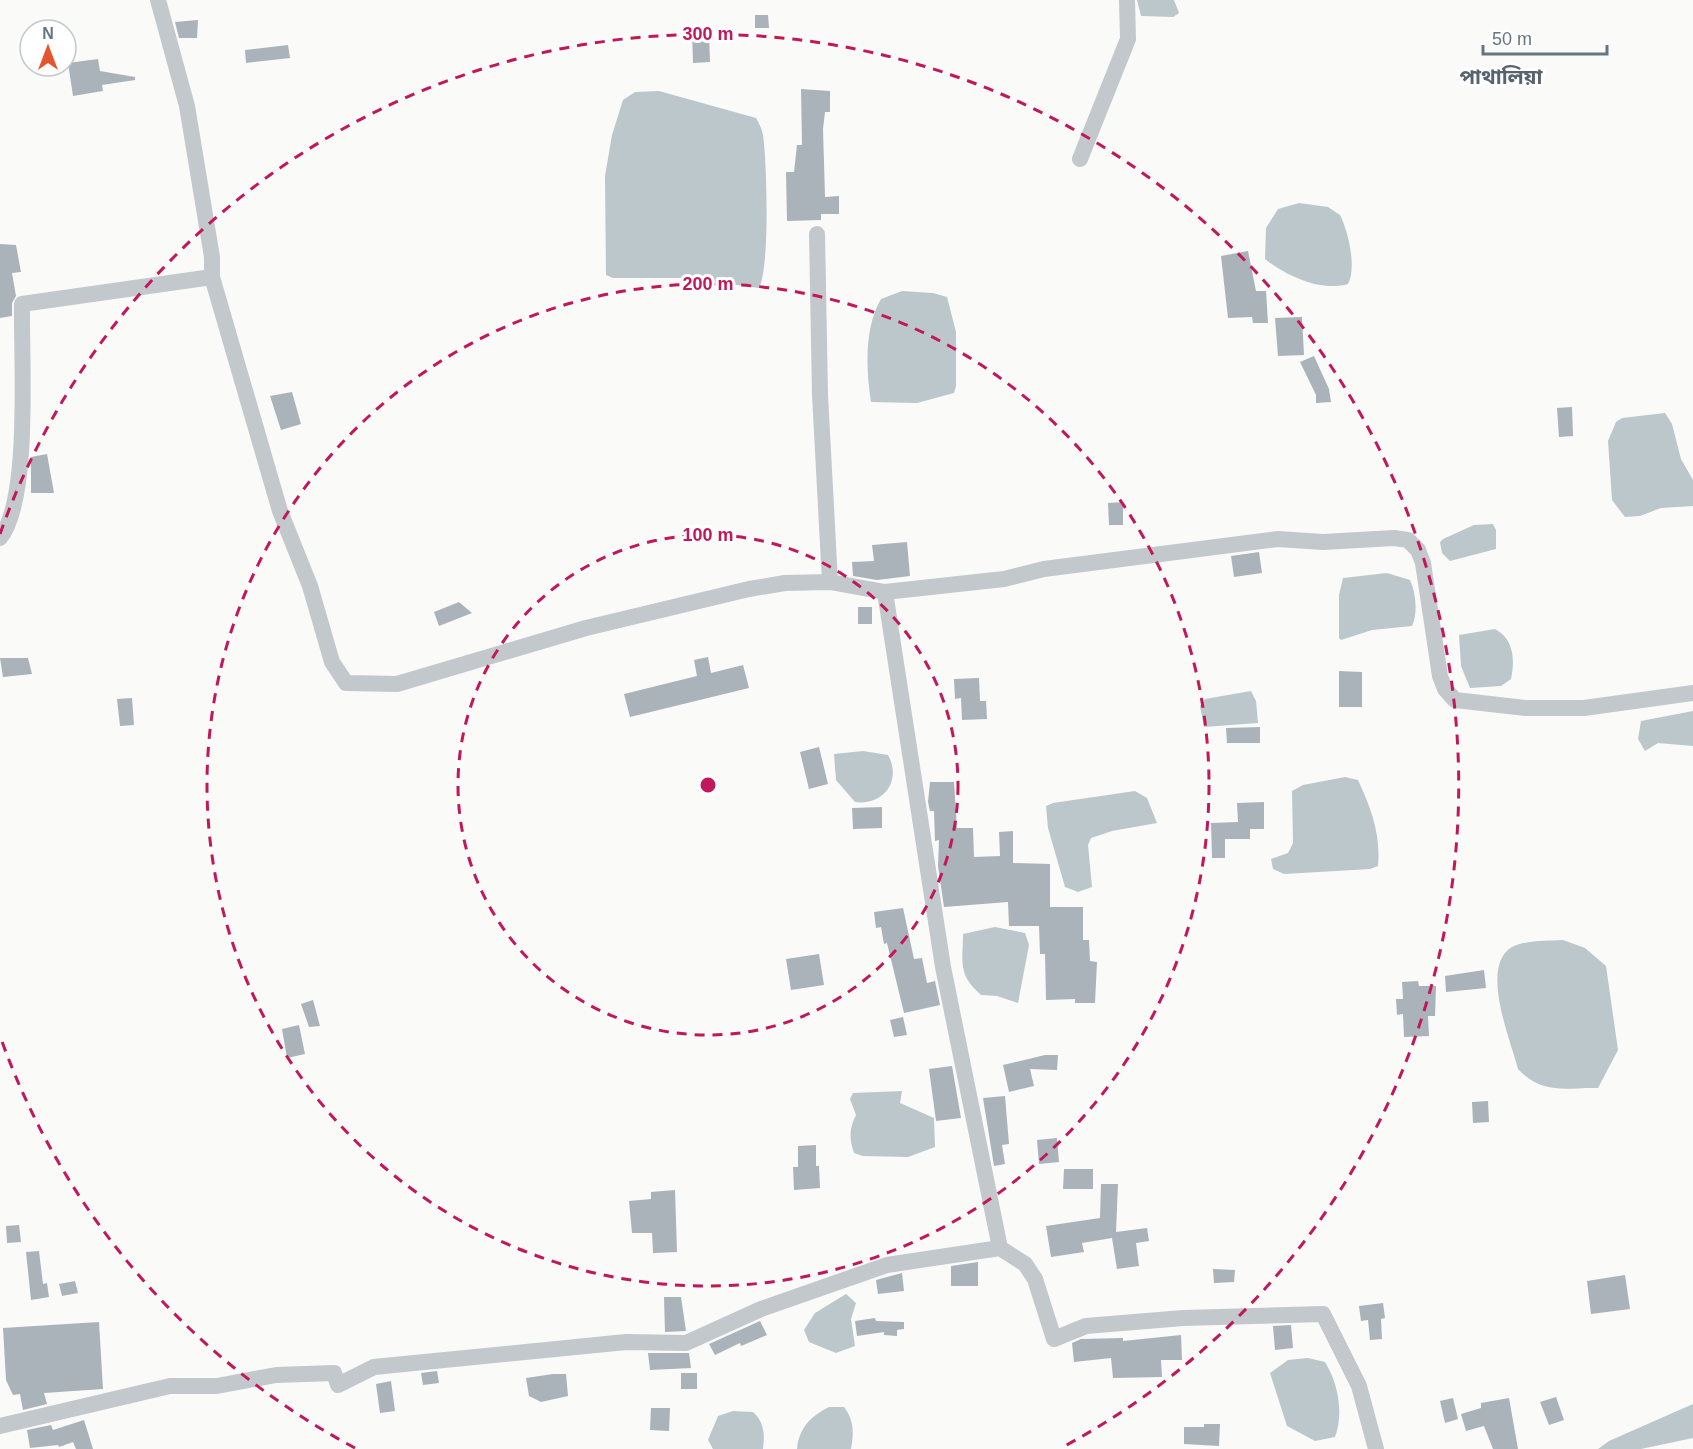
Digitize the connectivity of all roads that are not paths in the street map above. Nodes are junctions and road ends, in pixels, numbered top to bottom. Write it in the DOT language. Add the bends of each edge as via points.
graph roads {
  1 [pos="158,0"];
  2 [pos="1127,0"];
  3 [pos="1080,159"];
  4 [pos="817,234"];
  5 [pos="212,277"];
  6 [pos="0,538"];
  7 [pos="830,582"];
  8 [pos="885,592"];
  9 [pos="1693,693"];
  10 [pos="1000,1248"];
  11 [pos="0,1426"];
  12 [pos="1376,1449"];
  1 -- 5 [label="street" via="187,106"];
  2 -- 3 [label="street" via="1128,39"];
  4 -- 7 [label="street" via="820,395"];
  5 -- 6 [label="street" via="22,304 20,476 8,528"];
  5 -- 7 [label="street" via="280,511 310,586 332,662 346,683 397,684 586,628 737,591 785,583"];
  7 -- 8 [label="street"];
  8 -- 9 [label="street" via="1004,579 1044,569 1278,539 1323,542 1394,538 1408,540 1423,563 1440,676 1455,700 1526,708 1584,708"];
  8 -- 10 [label="street" via="943,967"];
  10 -- 11 [label="street" via="887,1265 762,1309 686,1343 626,1342 374,1366 338,1385 334,1373 276,1375 217,1386 170,1386"];
  10 -- 12 [label="street" via="1025,1264 1035,1279 1054,1339 1086,1326 1183,1318 1323,1314 1359,1386"];
}
